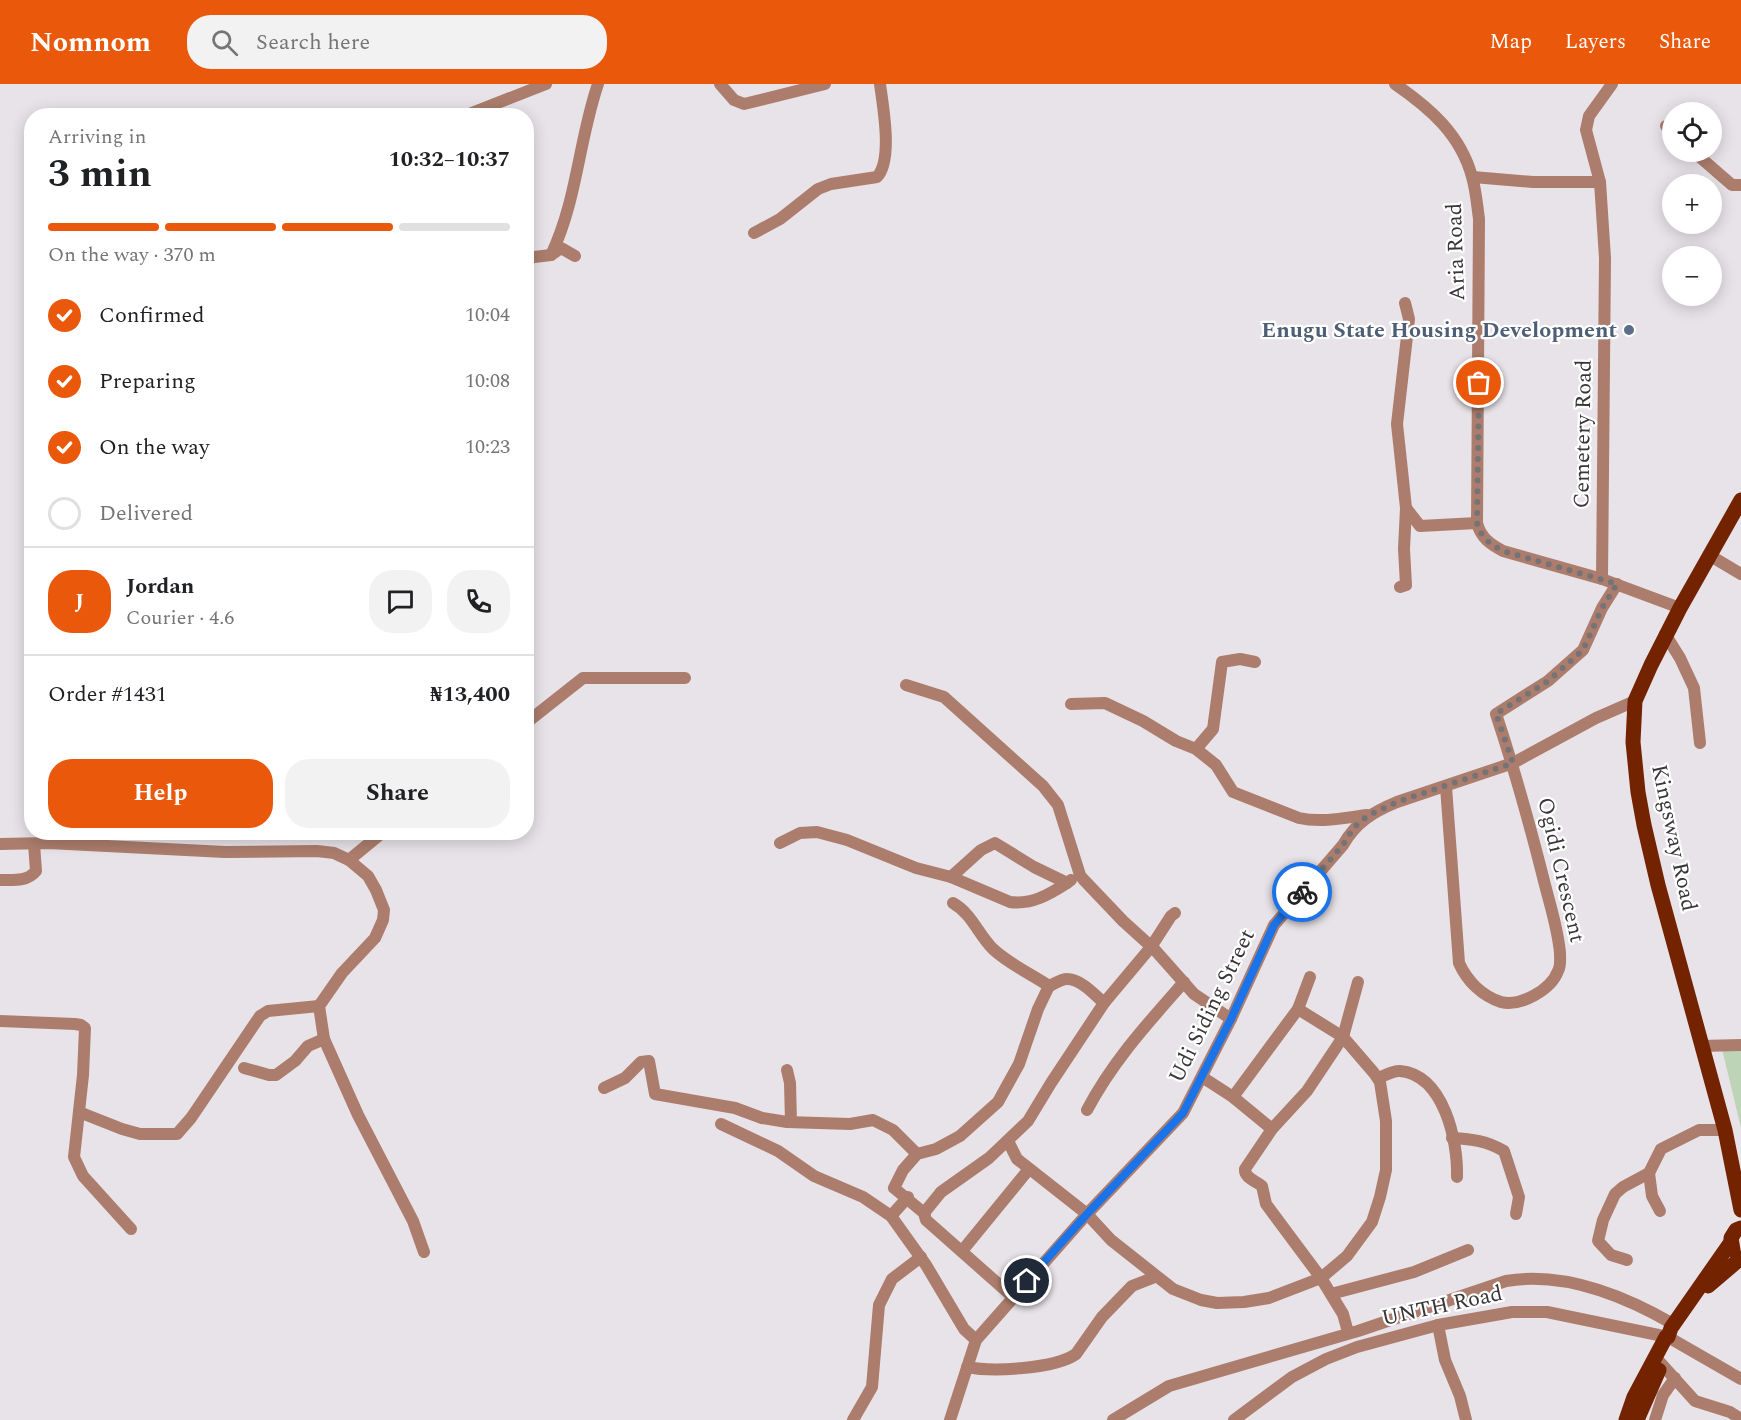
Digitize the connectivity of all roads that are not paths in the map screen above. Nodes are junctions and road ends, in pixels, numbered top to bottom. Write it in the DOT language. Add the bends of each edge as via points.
graph roads {
  1 [pos="546,84"];
  2 [pos="598,84"];
  3 [pos="720,84"];
  4 [pos="825,84"];
  5 [pos="880,84"];
  6 [pos="1395,84"];
  7 [pos="1612,84"];
  8 [pos="484,108"];
  9 [pos="1705,162"];
  10 [pos="1473,177"];
  11 [pos="1600,182"];
  12 [pos="1741,185"];
  13 [pos="754,233"];
  14 [pos="551,255"];
  15 [pos="575,256"];
  16 [pos="534,257"];
  17 [pos="1405,303"];
  18 [pos="1741,500"];
  19 [pos="1406,508"];
  20 [pos="1477,523"];
  21 [pos="1709,555"];
  22 [pos="1741,574"];
  23 [pos="1602,579"];
  24 [pos="1617,584"];
  25 [pos="1400,586"];
  26 [pos="1680,608"];
  27 [pos="1665,634"];
  28 [pos="1255,662"];
  29 [pos="685,678"];
  30 [pos="906,685"];
  31 [pos="1635,702"];
  32 [pos="1071,704"];
  33 [pos="534,717"];
  34 [pos="1700,743"];
  35 [pos="1196,749"];
  36 [pos="1513,763"];
  37 [pos="1446,787"];
  38 [pos="1371,814"];
  39 [pos="373,840"];
  40 [pos="780,843"];
  41 [pos="0,844"];
  42 [pos="34,844"];
  43 [pos="349,860"];
  44 [pos="1080,875"];
  45 [pos="951,877"];
  46 [pos="0,880"];
  47 [pos="1067,883"];
  48 [pos="952,903"];
  49 [pos="1175,913"];
  50 [pos="1151,947"];
  51 [pos="1310,977"];
  52 [pos="1184,982"];
  53 [pos="1358,982"];
  54 [pos="1048,986"];
  55 [pos="1104,1004"];
  56 [pos="318,1006"];
  57 [pos="1298,1009"];
  58 [pos="1231,1019"];
  59 [pos="0,1021"];
  60 [pos="1343,1037"];
  61 [pos="324,1039"];
  62 [pos="1741,1045"];
  63 [pos="1701,1046"];
  64 [pos="244,1068"];
  65 [pos="787,1070"];
  66 [pos="1202,1077"];
  67 [pos="1378,1078"];
  68 [pos="604,1088"];
  69 [pos="1233,1097"];
  70 [pos="1087,1110"];
  71 [pos="79,1112"];
  72 [pos="791,1122"];
  73 [pos="720,1124"];
  74 [pos="1272,1129"];
  75 [pos="1725,1130"];
  76 [pos="1452,1138"];
  77 [pos="1008,1141"];
  78 [pos="918,1154"];
  79 [pos="1029,1169"];
  80 [pos="1649,1173"];
  81 [pos="1457,1177"];
  82 [pos="908,1197"];
  83 [pos="1740,1206"];
  84 [pos="1660,1211"];
  85 [pos="924,1213"];
  86 [pos="1087,1214"];
  87 [pos="1516,1214"];
  88 [pos="891,1216"];
  89 [pos="131,1229"];
  90 [pos="1735,1235"];
  91 [pos="1467,1250"];
  92 [pos="962,1251"];
  93 [pos="424,1252"];
  94 [pos="921,1257"];
  95 [pos="1741,1257"];
  96 [pos="1627,1260"];
  97 [pos="1155,1277"];
  98 [pos="1321,1278"];
  99 [pos="1331,1294"];
  100 [pos="1013,1297"];
  101 [pos="1438,1325"];
  102 [pos="1348,1332"];
  103 [pos="1672,1334"];
  104 [pos="976,1340"];
  105 [pos="1658,1361"];
  106 [pos="967,1367"];
  107 [pos="1675,1378"];
  108 [pos="1741,1379"];
  109 [pos="1741,1419"];
  110 [pos="853,1420"];
  111 [pos="950,1420"];
  112 [pos="1113,1420"];
  113 [pos="1234,1420"];
  114 [pos="1466,1420"];
  115 [pos="1626,1420"];
  116 [pos="1637,1420"];
  117 [pos="1655,1420"];
  1 -- 8 [label="street"];
  2 -- 14 [label="street" via="572,192"];
  3 -- 4 [label="street" via="734,100 744,104"];
  5 -- 13 [label="street" via="885,159 877,177 818,189 780,219"];
  6 -- 10 [label="street, Aria Road" via="1446,126"];
  7 -- 11 [label="street, Cemetery Road" via="1586,124"];
  9 -- 12 [label="street" via="1732,186"];
  10 -- 11 [label="street"];
  10 -- 20 [label="street, Aria Road" via="1479,219"];
  11 -- 23 [label="street, Cemetery Road" via="1605,258"];
  14 -- 15 [label="street" via="561,248"];
  14 -- 16 [label="street"];
  17 -- 19 [label="street" via="1409,319 1396,424"];
  18 -- 21 [label="main road, Kingsway Road"];
  19 -- 20 [label="street" via="1420,526"];
  19 -- 25 [label="street" via="1406,585"];
  20 -- 23 [label="street" via="1484,538 1503,551"];
  21 -- 22 [label="street"];
  21 -- 26 [label="main road, Kingsway Road"];
  23 -- 24 [label="street"];
  24 -- 26 [label="street"];
  24 -- 36 [label="street" via="1583,650 1548,681 1496,714"];
  26 -- 27 [label="main road, Kingsway Road"];
  27 -- 31 [label="main road, Kingsway Road"];
  27 -- 34 [label="street" via="1693,685"];
  28 -- 35 [label="street" via="1222,662 1213,729"];
  29 -- 33 [label="street" via="583,678"];
  30 -- 44 [label="street" via="944,697 1043,786 1058,805"];
  31 -- 36 [label="street, Udi Siding Street" via="1596,718"];
  31 -- 63 [label="main road, Kingsway Road" via="1633,748 1644,825"];
  32 -- 35 [label="street" via="1105,703"];
  35 -- 38 [label="street" via="1216,765 1233,792 1299,818 1330,820"];
  36 -- 37 [label="street, Udi Siding Street"];
  36 -- 37 [label="street, Ogidi Crescent" via="1560,951 1554,979 1516,1003 1490,997 1470,984 1459,963"];
  37 -- 38 [label="street, Udi Siding Street"];
  38 -- 58 [label="street, Udi Siding Street" via="1359,822 1274,925"];
  39 -- 43 [label="street"];
  40 -- 45 [label="street" via="800,833 817,832"];
  41 -- 42 [label="street"];
  42 -- 43 [label="street" via="225,852 317,851"];
  42 -- 46 [label="street" via="36,871 32,876"];
  43 -- 56 [label="street" via="368,876 376,890 384,910 383,920 375,938"];
  44 -- 47 [label="street"];
  44 -- 50 [label="street"];
  45 -- 47 [label="street" via="992,896 1020,903 1050,894"];
  45 -- 47 [label="street" via="981,850 995,843"];
  48 -- 54 [label="street" via="971,917 993,949"];
  49 -- 50 [label="street"];
  50 -- 52 [label="street"];
  50 -- 55 [label="street"];
  51 -- 57 [label="street"];
  52 -- 58 [label="street" via="1194,994"];
  52 -- 70 [label="street" via="1130,1043"];
  53 -- 60 [label="street"];
  54 -- 55 [label="street" via="1065,978 1088,989"];
  54 -- 78 [label="street" via="1019,1064 998,1102 960,1136"];
  55 -- 77 [label="street" via="1028,1122"];
  56 -- 61 [label="street"];
  56 -- 71 [label="street" via="268,1011 260,1016 177,1134 140,1134"];
  57 -- 60 [label="street"];
  57 -- 69 [label="street"];
  58 -- 66 [label="street, Udi Siding Street"];
  59 -- 71 [label="street" via="75,1024 85,1028"];
  60 -- 67 [label="street"];
  60 -- 74 [label="street" via="1307,1091"];
  61 -- 64 [label="street" via="308,1046 276,1075"];
  61 -- 93 [label="street" via="413,1221"];
  62 -- 63 [label="street"];
  63 -- 75 [label="main road, Kingsway Road"];
  65 -- 72 [label="street"];
  66 -- 69 [label="street"];
  66 -- 86 [label="street, Udi Siding Street" via="1183,1113"];
  67 -- 76 [label="street" via="1400,1070 1420,1077 1437,1093"];
  67 -- 98 [label="street" via="1387,1141 1380,1197 1372,1222 1361,1239"];
  68 -- 72 [label="street" via="649,1060 655,1094"];
  69 -- 74 [label="street"];
  71 -- 89 [label="street" via="76,1165"];
  72 -- 78 [label="street" via="850,1124 873,1120 893,1130"];
  73 -- 88 [label="street" via="778,1151 814,1176 863,1197"];
  74 -- 98 [label="street" via="1245,1168 1246,1176 1262,1186 1266,1204"];
  75 -- 80 [label="street" via="1699,1130 1661,1149"];
  75 -- 83 [label="main road, Kingsway Road"];
  76 -- 81 [label="street"];
  76 -- 87 [label="street" via="1490,1143 1504,1151 1519,1197"];
  77 -- 79 [label="street" via="1017,1159"];
  77 -- 85 [label="street" via="941,1192"];
  78 -- 82 [label="street" via="903,1170 894,1188"];
  79 -- 86 [label="street"];
  79 -- 92 [label="street"];
  80 -- 84 [label="street" via="1652,1196"];
  80 -- 96 [label="street" via="1615,1194 1603,1220 1598,1241 1611,1255"];
  82 -- 85 [label="street"];
  82 -- 88 [label="street"];
  83 -- 90 [label="main road, Kingsway Road"];
  85 -- 92 [label="street" via="926,1220"];
  86 -- 97 [label="street"];
  86 -- 100 [label="street, Udi Siding Street"];
  88 -- 94 [label="street"];
  90 -- 95 [label="main road" via="1733,1252"];
  90 -- 103 [label="main road"];
  91 -- 99 [label="street" via="1414,1272"];
  92 -- 100 [label="street"];
  94 -- 104 [label="street" via="964,1329"];
  94 -- 110 [label="street" via="892,1279 879,1305 872,1387"];
  95 -- 103 [label="main road" via="1713,1280"];
  97 -- 98 [label="street" via="1182,1293 1216,1303 1269,1298"];
  97 -- 106 [label="street" via="1132,1286 1070,1358 1036,1366 981,1370"];
  98 -- 99 [label="street"];
  99 -- 102 [label="street"];
  100 -- 104 [label="street, Udi Siding Street"];
  101 -- 103 [label="street, UNTH Road" via="1529,1311"];
  101 -- 113 [label="street, UNTH Road" via="1326,1359 1288,1380"];
  101 -- 114 [label="street" via="1445,1360"];
  102 -- 103 [label="street" via="1523,1278 1566,1282 1608,1292 1646,1308"];
  102 -- 112 [label="street" via="1169,1386"];
  103 -- 105 [label="main road" via="1669,1349"];
  103 -- 108 [label="street"];
  104 -- 106 [label="street, Udi Siding Street"];
  105 -- 107 [label="street"];
  105 -- 115 [label="main road" via="1635,1397"];
  105 -- 116 [label="main road"];
  106 -- 111 [label="street, Udi Siding Street"];
  107 -- 109 [label="street" via="1698,1403 1727,1410"];
  107 -- 117 [label="street" via="1663,1395"];
}
